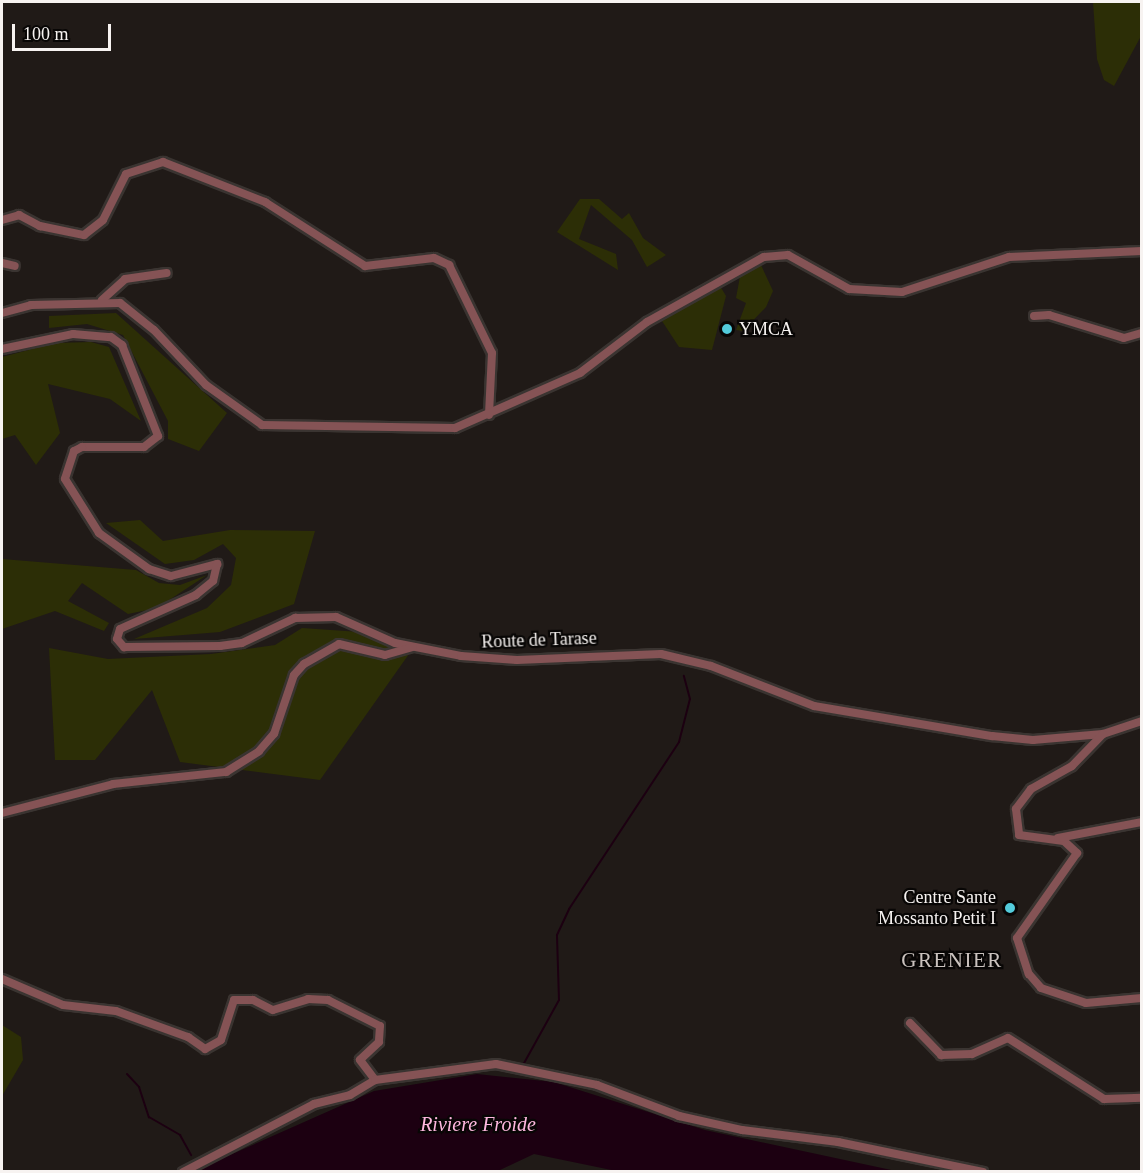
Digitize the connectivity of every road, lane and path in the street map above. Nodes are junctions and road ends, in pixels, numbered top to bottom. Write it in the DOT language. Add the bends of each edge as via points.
graph roads {
  1 [pos="2,220"];
  2 [pos="1142,251"];
  3 [pos="2,263"];
  4 [pos="15,266"];
  5 [pos="168,273"];
  6 [pos="102,300"];
  7 [pos="2,313"];
  8 [pos="1034,316"];
  9 [pos="1142,333"];
  10 [pos="2,349"];
  11 [pos="489,416"];
  12 [pos="413,648"];
  13 [pos="1142,721"];
  14 [pos="1103,734"];
  15 [pos="2,813"];
  16 [pos="1142,822"];
  17 [pos="1051,840"];
  18 [pos="2,979"];
  19 [pos="1142,998"];
  20 [pos="910,1023"];
  21 [pos="375,1080"];
  22 [pos="1142,1098"];
  23 [pos="183,1172"];
  24 [pos="983,1172"];
  1 -- 11 [label="street" via="19,215 40,226 84,235 103,220 126,174 147,163 163,162 265,202 365,266 434,258 449,264 492,353"];
  2 -- 11 [label="street" via="1009,256 902,292 849,289 788,255 764,257 647,322 580,373"];
  3 -- 4 [label="street"];
  5 -- 6 [label="street" via="125,279"];
  6 -- 7 [label="street"];
  6 -- 11 [label="street" via="135,313 206,385 262,425 455,428"];
  8 -- 9 [label="street" via="1049,315 1124,338"];
  10 -- 12 [label="street, Route de Tarase" via="73,334 111,337 122,345 158,436 144,447 82,447 74,451 65,479 99,533 149,569 171,576 217,564 213,581 196,595 120,629 117,639 124,647 242,643 296,618 320,617 358,625"];
  12 -- 14 [label="street, Route de Tarase" via="492,660 660,654 711,666 782,697 843,712 1033,740"];
  12 -- 15 [label="street" via="385,655 339,644 304,664 294,675 274,734 259,752 226,772 113,784"];
  13 -- 14 [label="street"];
  14 -- 17 [label="street" via="1072,766 1031,789 1016,809 1019,835"];
  16 -- 17 [label="street"];
  17 -- 19 [label="street" via="1070,843 1077,853 1017,938 1034,983 1086,1003"];
  18 -- 21 [label="street" via="63,1005 116,1011 188,1037 205,1049 221,1040 234,1000 253,1000 273,1010 308,999 328,1000 380,1026 379,1042 361,1055 366,1074"];
  20 -- 22 [label="street" via="940,1055 972,1054 1008,1038 1104,1099"];
  21 -- 23 [label="street" via="350,1095 314,1104"];
  21 -- 24 [label="street" via="512,1065 626,1093 679,1116"];
}
